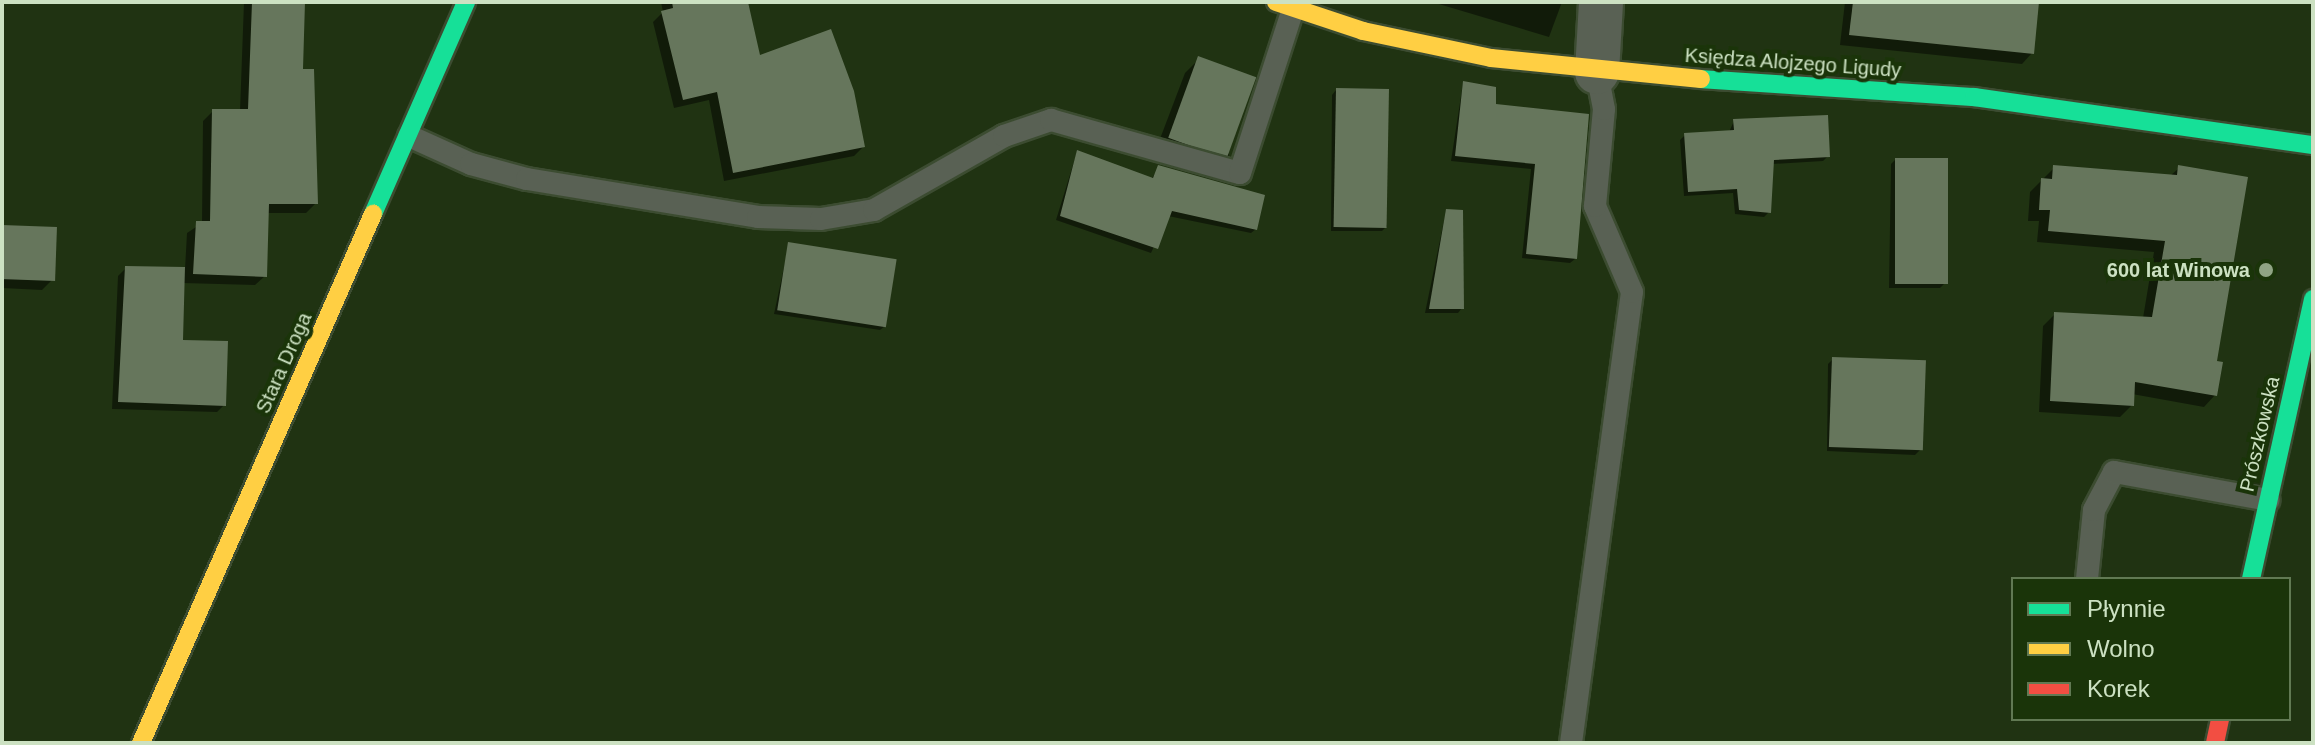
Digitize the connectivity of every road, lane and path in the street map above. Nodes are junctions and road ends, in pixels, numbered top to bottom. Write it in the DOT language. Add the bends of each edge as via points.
graph roads {
  1 [pos="466,2"];
  2 [pos="1601,2"];
  3 [pos="1284,5"];
  4 [pos="1597,72"];
  5 [pos="409,136"];
  6 [pos="2313,145"];
  7 [pos="2313,299"];
  8 [pos="2268,500"];
  9 [pos="2087,577"];
  10 [pos="2251,577"];
  11 [pos="2220,721"];
  12 [pos="141,743"];
  13 [pos="1571,743"];
  14 [pos="2215,743"];
  1 -- 5 [label="street, Stara Droga"];
  2 -- 4 [label="street"];
  3 -- 4 [label="street, Księdza Alojzego Ligudy" via="1427,45"];
  3 -- 5 [label="lane" via="1240,173 1051,120 1004,136 874,210 821,219 758,217 527,179 451,157"];
  4 -- 6 [label="street, Księdza Alojzego Ligudy" via="1974,97"];
  4 -- 13 [label="lane" via="1604,109 1595,206 1632,292"];
  5 -- 12 [label="street, Stara Droga"];
  7 -- 8 [label="street, Prószkowska"];
  8 -- 9 [label="lane" via="2114,472 2094,510"];
  8 -- 10 [label="street, Prószkowska"];
  11 -- 14 [label="street"];
}
